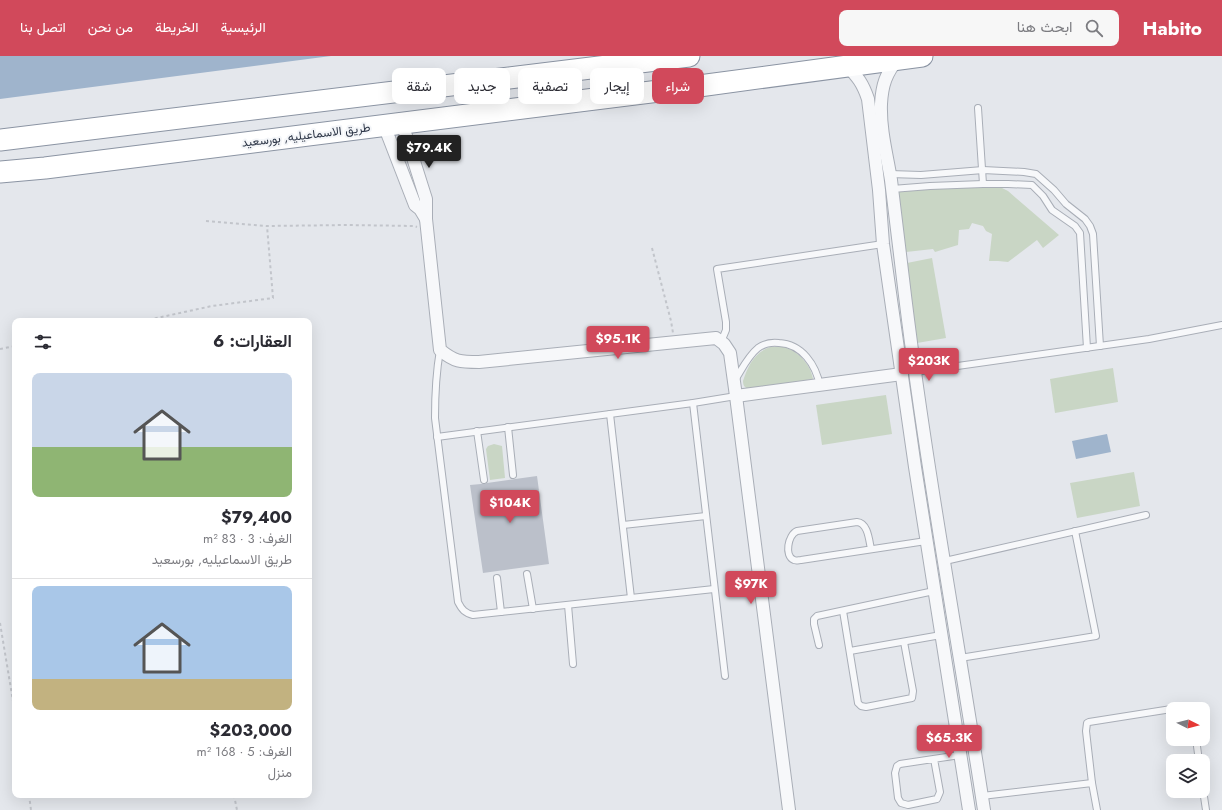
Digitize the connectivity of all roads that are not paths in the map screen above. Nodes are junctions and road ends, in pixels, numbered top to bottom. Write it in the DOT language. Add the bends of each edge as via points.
graph roads {
  1 [pos="689,56"];
  2 [pos="922,56"];
  3 [pos="898,59"];
  4 [pos="846,66"];
  5 [pos="978,108"];
  6 [pos="393,124"];
  7 [pos="40,134"];
  8 [pos="0,140"];
  9 [pos="45,168"];
  10 [pos="983,170"];
  11 [pos="0,172"];
  12 [pos="890,174"];
  13 [pos="929,174"];
  14 [pos="983,184"];
  15 [pos="930,186"];
  16 [pos="892,189"];
  17 [pos="879,190"];
  18 [pos="426,219"];
  19 [pos="1085,219"];
  20 [pos="1075,226"];
  21 [pos="883,244"];
  22 [pos="1222,325"];
  23 [pos="721,342"];
  24 [pos="1100,346"];
  25 [pos="1087,348"];
  26 [pos="440,350"];
  27 [pos="915,372"];
  28 [pos="902,374"];
  29 [pos="734,382"];
  30 [pos="820,386"];
  31 [pos="736,396"];
  32 [pos="693,403"];
  33 [pos="610,414"];
  34 [pos="508,427"];
  35 [pos="477,432"];
  36 [pos="437,437"];
  37 [pos="929,464"];
  38 [pos="915,467"];
  39 [pos="513,475"];
  40 [pos="484,480"];
  41 [pos="1146,515"];
  42 [pos="706,516"];
  43 [pos="623,525"];
  44 [pos="1075,531"];
  45 [pos="941,538"];
  46 [pos="926,541"];
  47 [pos="872,549"];
  48 [pos="945,561"];
  49 [pos="527,574"];
  50 [pos="497,578"];
  51 [pos="714,589"];
  52 [pos="934,592"];
  53 [pos="631,598"];
  54 [pos="568,605"];
  55 [pos="533,609"];
  56 [pos="843,611"];
  57 [pos="501,612"];
  58 [pos="941,635"];
  59 [pos="904,642"];
  60 [pos="819,645"];
  61 [pos="850,651"];
  62 [pos="960,658"];
  63 [pos="573,664"];
  64 [pos="724,676"];
  65 [pos="1166,710"];
  66 [pos="960,755"];
  67 [pos="934,759"];
  68 [pos="1092,782"];
  69 [pos="982,796"];
  70 [pos="967,798"];
  71 [pos="1204,798"];
  72 [pos="789,810"];
  73 [pos="968,810"];
  74 [pos="984,810"];
  75 [pos="1097,810"];
  76 [pos="1206,810"];
  1 -- 7 [label="highway"];
  2 -- 3 [label="highway, طريق الاسماعيليه, بورسعيد"];
  3 -- 4 [label="highway, طريق الاسماعيليه, بورسعيد"];
  3 -- 12 [label="street" via="886,77 881,106"];
  4 -- 6 [label="highway, طريق الاسماعيليه, بورسعيد"];
  4 -- 17 [label="street" via="864,86 868,99"];
  5 -- 10 [label="lane"];
  6 -- 9 [label="highway, طريق الاسماعيليه, بورسعيد"];
  6 -- 18 [label="street" via="426,199"];
  6 -- 18 [label="street" via="415,205"];
  7 -- 8 [label="highway"];
  7 -- 9 [label="highway"];
  9 -- 11 [label="highway, طريق الاسماعيليه, بورسعيد"];
  10 -- 13 [label="lane"];
  10 -- 14 [label="lane"];
  10 -- 19 [label="lane" via="1036,174"];
  12 -- 13 [label="lane"];
  12 -- 16 [label="street"];
  13 -- 15 [label="lane"];
  14 -- 15 [label="lane"];
  14 -- 20 [label="lane" via="1032,185 1052,210"];
  15 -- 16 [label="lane"];
  16 -- 17 [label="street"];
  16 -- 27 [label="street"];
  17 -- 21 [label="street"];
  18 -- 26 [label="street"];
  19 -- 20 [label="lane"];
  19 -- 24 [label="lane" via="1093,234"];
  20 -- 25 [label="lane" via="1080,233 1081,242"];
  21 -- 23 [label="lane" via="717,269 726,322"];
  21 -- 28 [label="street"];
  22 -- 24 [label="lane"];
  23 -- 26 [label="street" via="716,338 479,362 461,362"];
  23 -- 29 [label="street" via="730,353"];
  24 -- 25 [label="lane"];
  25 -- 27 [label="lane"];
  26 -- 36 [label="lane" via="435,394"];
  27 -- 28 [label="street"];
  27 -- 28 [label="street"];
  27 -- 37 [label="street"];
  28 -- 30 [label="street"];
  28 -- 38 [label="street"];
  29 -- 30 [label="lane" via="748,358 759,347 776,342 789,344 803,353 815,368"];
  29 -- 31 [label="street"];
  30 -- 31 [label="street"];
  31 -- 32 [label="lane"];
  31 -- 72 [label="street"];
  32 -- 33 [label="lane"];
  32 -- 42 [label="lane"];
  33 -- 34 [label="lane"];
  33 -- 43 [label="lane"];
  34 -- 35 [label="lane"];
  34 -- 39 [label="lane"];
  35 -- 36 [label="lane"];
  35 -- 40 [label="lane"];
  36 -- 57 [label="lane" via="458,602 467,614"];
  37 -- 38 [label="street"];
  37 -- 45 [label="street"];
  38 -- 46 [label="street"];
  41 -- 44 [label="lane"];
  42 -- 43 [label="lane"];
  42 -- 51 [label="lane"];
  43 -- 53 [label="lane"];
  44 -- 48 [label="lane"];
  44 -- 62 [label="lane" via="1096,636"];
  45 -- 46 [label="street"];
  45 -- 48 [label="street"];
  46 -- 47 [label="lane"];
  46 -- 52 [label="street"];
  47 -- 47 [label="lane" via="794,560 788,544 790,537 797,530 857,522 866,527"];
  48 -- 62 [label="street"];
  49 -- 55 [label="lane"];
  50 -- 57 [label="lane"];
  51 -- 53 [label="lane"];
  51 -- 64 [label="lane"];
  52 -- 56 [label="lane"];
  52 -- 58 [label="street"];
  53 -- 54 [label="lane"];
  54 -- 55 [label="lane"];
  54 -- 63 [label="lane"];
  55 -- 57 [label="lane"];
  56 -- 60 [label="lane" via="815,617"];
  56 -- 61 [label="lane"];
  58 -- 59 [label="lane"];
  58 -- 66 [label="street"];
  59 -- 61 [label="lane"];
  59 -- 61 [label="lane" via="913,694 910,700 866,707 859,704"];
  62 -- 69 [label="street"];
  65 -- 68 [label="lane" via="1087,723"];
  66 -- 67 [label="lane"];
  66 -- 70 [label="street"];
  67 -- 67 [label="lane" via="896,766 898,798 902,803 937,799 940,792"];
  68 -- 69 [label="lane"];
  68 -- 75 [label="lane"];
  69 -- 70 [label="street"];
  69 -- 74 [label="street"];
  70 -- 73 [label="street"];
  71 -- 76 [label="lane"];
}
